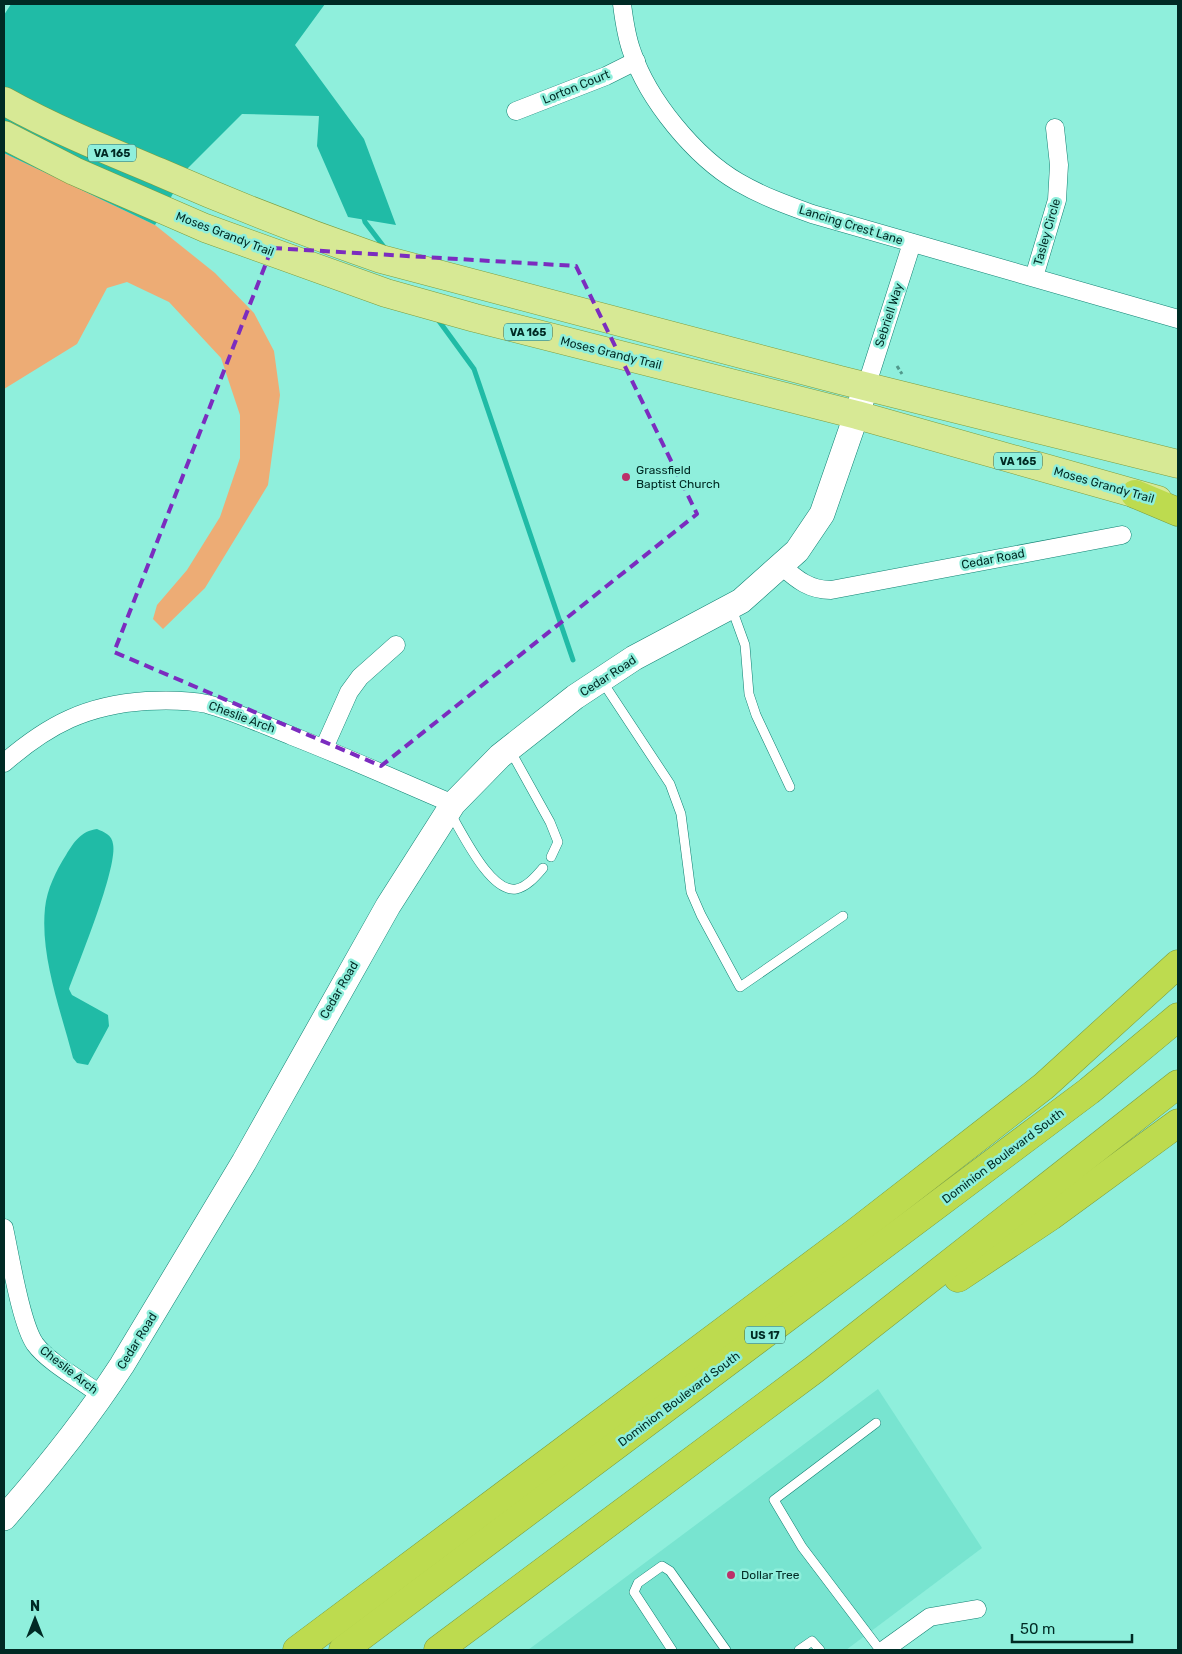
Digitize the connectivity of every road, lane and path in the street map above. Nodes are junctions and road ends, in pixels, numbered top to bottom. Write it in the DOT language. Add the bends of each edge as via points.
graph roads {
  1 [pos="622,4"];
  2 [pos="636,61"];
  3 [pos="4,101"];
  4 [pos="516,111"];
  5 [pos="1055,128"];
  6 [pos="4,135"];
  7 [pos="912,244"];
  8 [pos="1034,276"];
  9 [pos="1178,319"];
  10 [pos="866,387"];
  11 [pos="857,415"];
  12 [pos="1178,464"];
  13 [pos="1135,494"];
  14 [pos="1178,506"];
  15 [pos="1178,512"];
  16 [pos="1122,535"];
  17 [pos="782,566"];
  18 [pos="731,607"];
  19 [pos="396,645"];
  20 [pos="602,681"];
  21 [pos="324,748"];
  22 [pos="509,748"];
  23 [pos="4,763"];
  24 [pos="790,787"];
  25 [pos="451,807"];
  26 [pos="552,856"];
  27 [pos="543,868"];
  28 [pos="843,916"];
  29 [pos="1178,964"];
  30 [pos="1178,1017"];
  31 [pos="1178,1084"];
  32 [pos="1178,1123"];
  33 [pos="4,1228"];
  34 [pos="815,1369"];
  35 [pos="102,1396"];
  36 [pos="876,1423"];
  37 [pos="4,1518"];
  38 [pos="977,1609"];
  39 [pos="346,1649"];
  40 [pos="297,1650"];
  41 [pos="438,1650"];
  42 [pos="672,1650"];
  43 [pos="726,1650"];
  44 [pos="799,1650"];
  45 [pos="820,1650"];
  46 [pos="882,1650"];
  1 -- 2 [label="street, Lancing Crest Lane" via="626,34"];
  2 -- 4 [label="street, Lorton Court"];
  2 -- 7 [label="street, Lancing Crest Lane" via="665,114 687,140 736,181 782,203"];
  3 -- 10 [label="main road, VA 165" via="80,139 222,199 381,259"];
  5 -- 8 [label="street, Tasley Circle" via="1059,165 1057,200"];
  6 -- 11 [label="main road, Moses Grandy Trail / VA 165" via="74,171 205,228 386,293 484,321"];
  7 -- 8 [label="street, Lancing Crest Lane"];
  7 -- 10 [label="street, Sebriell Way"];
  8 -- 9 [label="street, Lancing Crest Lane"];
  10 -- 11 [label="street, Cedar Road"];
  10 -- 12 [label="main road, VA 165"];
  11 -- 13 [label="main road, Moses Grandy Trail / VA 165"];
  11 -- 17 [label="street, Cedar Road" via="822,514 797,551"];
  13 -- 14 [label="main road, Moses Grandy Trail / VA 165"];
  13 -- 15 [label="highway"];
  16 -- 17 [label="street, Cedar Road" via="831,590 811,588"];
  17 -- 18 [label="street, Cedar Road"];
  18 -- 20 [label="street, Cedar Road" via="634,658"];
  18 -- 24 [label="lane" via="746,645 749,694"];
  19 -- 21 [label="street" via="360,677 349,692"];
  20 -- 22 [label="street, Cedar Road"];
  20 -- 28 [label="lane" via="670,784 681,814 691,892 700,915 740,986"];
  21 -- 23 [label="street, Cheslie Arch" via="206,704 166,700 126,702 72,716 23,746"];
  21 -- 25 [label="street, Cheslie Arch"];
  22 -- 25 [label="street, Cedar Road"];
  22 -- 26 [label="lane" via="558,842"];
  25 -- 27 [label="lane" via="483,868 496,883 507,889 517,889 533,880"];
  25 -- 35 [label="street, Cedar Road" via="388,906 244,1162"];
  29 -- 40 [label="highway" via="1044,1086 887,1208"];
  30 -- 39 [label="highway, Dominion Boulevard South / US 17" via="1081,1097"];
  31 -- 34 [label="highway"];
  32 -- 34 [label="highway" via="1051,1216 890,1324"];
  33 -- 35 [label="street, Cheslie Arch" via="27,1326 35,1343"];
  34 -- 41 [label="highway"];
  35 -- 37 [label="street, Cedar Road"];
  36 -- 46 [label="lane" via="774,1500 802,1546"];
  38 -- 46 [label="street" via="930,1617"];
  42 -- 43 [label="lane" via="634,1592 638,1583 662,1566 670,1571"];
  44 -- 45 [label="lane" via="812,1641"];
}
